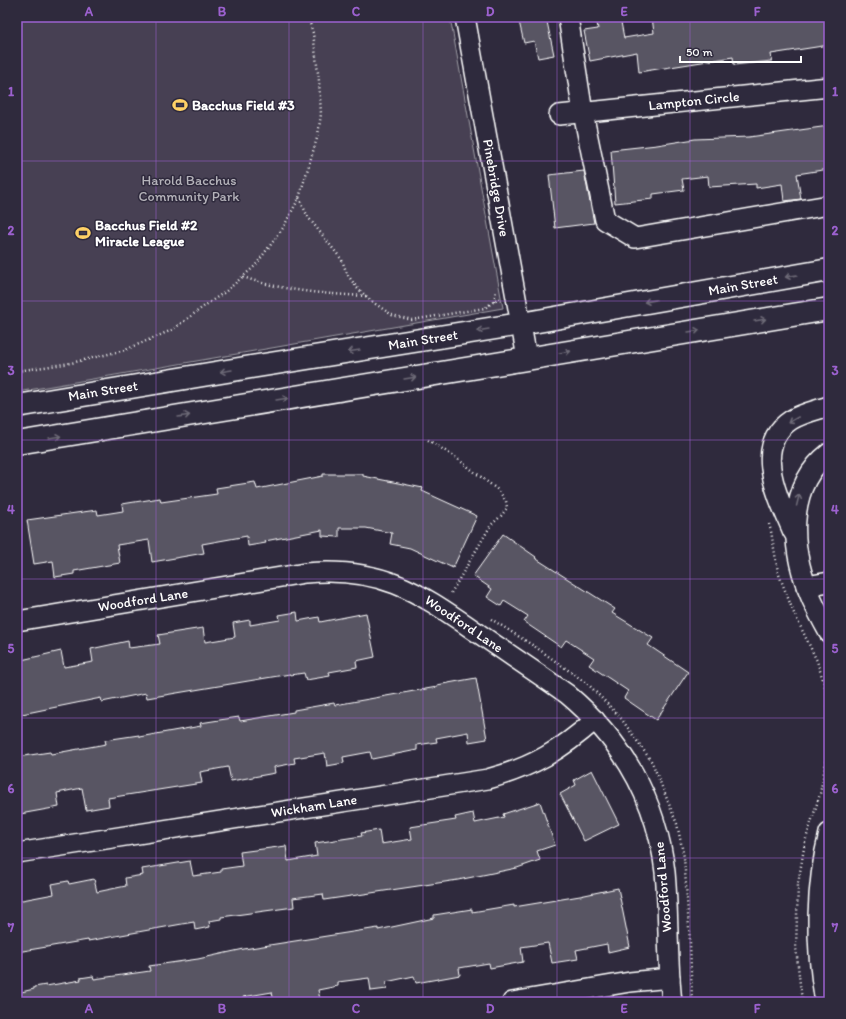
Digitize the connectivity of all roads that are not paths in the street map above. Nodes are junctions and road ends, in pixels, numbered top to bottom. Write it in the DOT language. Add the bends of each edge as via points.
graph roads {
  1 [pos="465,17"];
  2 [pos="568,17"];
  3 [pos="829,87"];
  4 [pos="583,113"];
  5 [pos="559,115"];
  6 [pos="829,205"];
  7 [pos="829,270"];
  8 [pos="829,309"];
  9 [pos="521,324"];
  10 [pos="527,358"];
  11 [pos="17,406"];
  12 [pos="829,406"];
  13 [pos="17,443"];
  14 [pos="829,453"];
  15 [pos="796,539"];
  16 [pos="829,582"];
  17 [pos="806,586"];
  18 [pos="17,621"];
  19 [pos="829,633"];
  20 [pos="595,720"];
  21 [pos="829,833"];
  22 [pos="17,853"];
  23 [pos="670,978"];
  24 [pos="512,1002"];
  25 [pos="672,1002"];
  26 [pos="825,1002"];
  1 -- 9 [label="street, Pinebridge Drive"];
  2 -- 4 [label="street"];
  3 -- 4 [label="street, Lampton Circle"];
  4 -- 5 [label="street, Lampton Circle"];
  4 -- 6 [label="street" via="605,220 635,238"];
  7 -- 9 [label="main road, Main Street, one-way"];
  10 -- 8 [label="main road, one-way"];
  9 -- 10 [label="street, Pinebridge Drive"];
  9 -- 11 [label="main road, Main Street, one-way"];
  13 -- 10 [label="main road, one-way"];
  12 -- 15 [label="street, one-way" via="791,420 780,430 771,448 770,462 774,488"];
  15 -- 14 [label="street, one-way" via="796,509 800,492 811,471"];
  15 -- 17 [label="street"];
  16 -- 17 [label="street"];
  17 -- 19 [label="street"];
  18 -- 20 [label="street, Woodford Lane" via="305,573 331,571 362,574 402,585 429,600 553,683"];
  20 -- 22 [label="street, Wickham Lane" via="569,742 540,760 488,779"];
  20 -- 23 [label="street, Woodford Lane" via="631,768 643,789 656,824 665,872"];
  21 -- 26 [label="street" via="821,874 818,911 819,955"];
  23 -- 24 [label="street" via="630,982"];
  23 -- 25 [label="street, Woodford Lane"];
}
